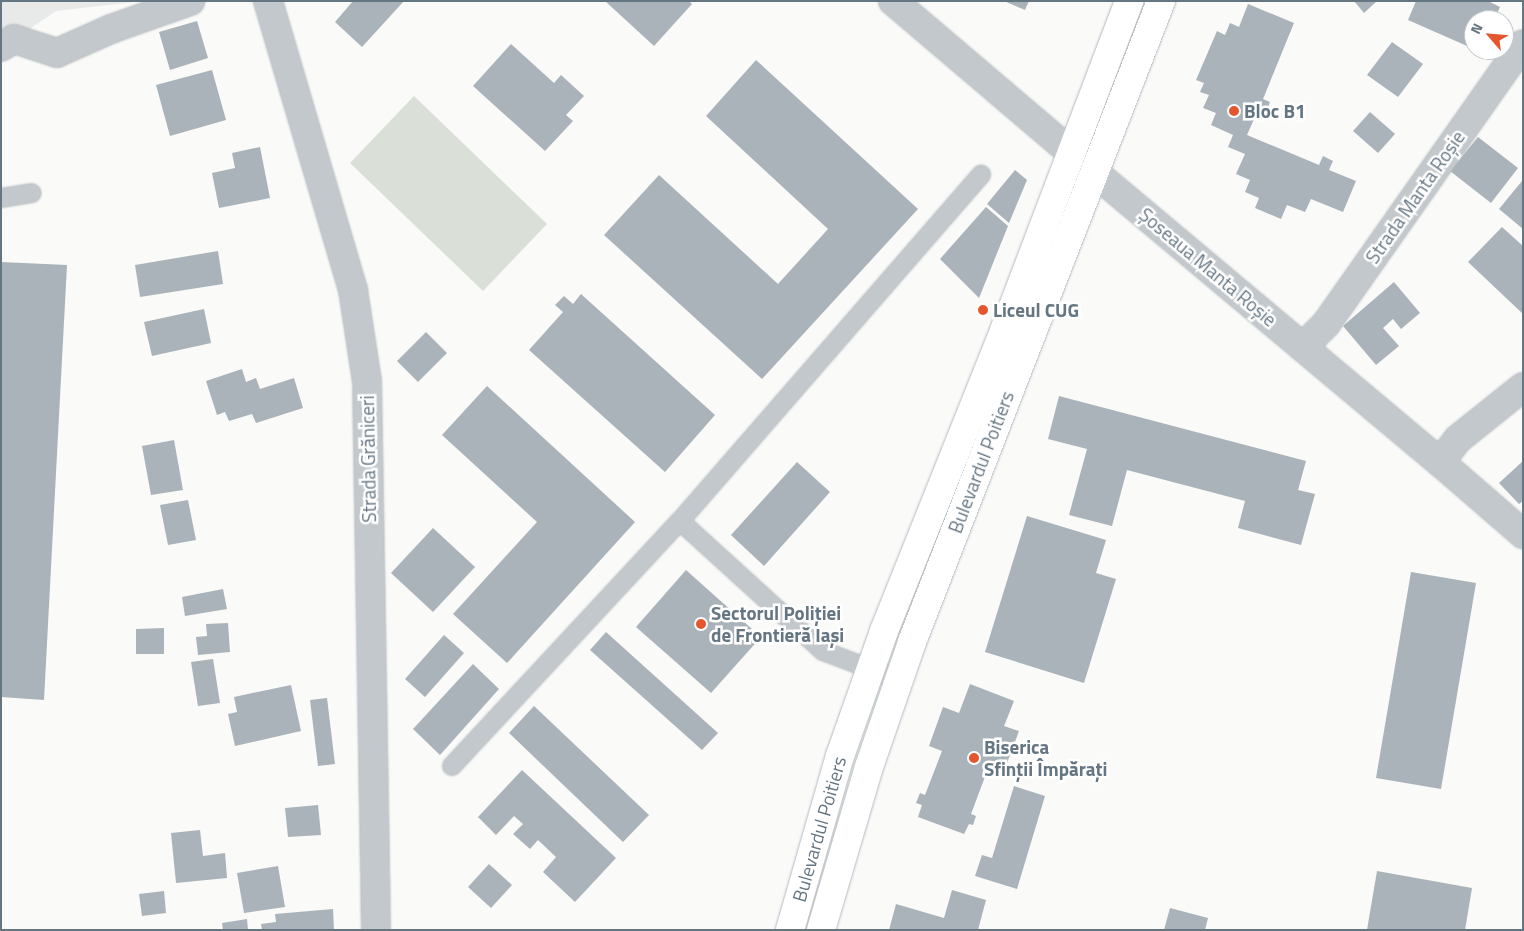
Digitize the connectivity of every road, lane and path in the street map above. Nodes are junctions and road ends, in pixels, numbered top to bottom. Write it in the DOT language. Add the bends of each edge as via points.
graph roads {
  1 [pos="190,1"];
  2 [pos="268,1"];
  3 [pos="893,1"];
  4 [pos="1128,1"];
  5 [pos="1161,1"];
  6 [pos="1523,44"];
  7 [pos="1,47"];
  8 [pos="1070,152"];
  9 [pos="1094,172"];
  10 [pos="981,175"];
  11 [pos="32,193"];
  12 [pos="1,198"];
  13 [pos="1303,347"];
  14 [pos="1523,387"];
  15 [pos="1440,462"];
  16 [pos="680,521"];
  17 [pos="1523,534"];
  18 [pos="870,669"];
  19 [pos="899,680"];
  20 [pos="452,766"];
  21 [pos="376,930"];
  22 [pos="790,930"];
  23 [pos="821,930"];
  1 -- 7 [label="street" via="111,29 57,53 14,39"];
  2 -- 21 [label="street, Strada Grăniceri" via="353,290 367,381"];
  3 -- 8 [label="street, Șoseaua Manta Roșie"];
  4 -- 8 [label="main road, Bulevardul Poitiers"];
  5 -- 9 [label="main road, Bulevardul Poitiers"];
  6 -- 13 [label="street, Strada Manta Roșie" via="1326,324"];
  8 -- 9 [label="street, Șoseaua Manta Roșie"];
  8 -- 18 [label="main road, Bulevardul Poitiers" via="1005,328"];
  9 -- 13 [label="street, Șoseaua Manta Roșie"];
  9 -- 19 [label="main road, Bulevardul Poitiers"];
  10 -- 16 [label="lane"];
  11 -- 12 [label="lane"];
  13 -- 15 [label="street, Șoseaua Manta Roșie"];
  14 -- 15 [label="street" via="1458,439"];
  15 -- 17 [label="street, Șoseaua Manta Roșie"];
  16 -- 18 [label="lane" via="823,651"];
  16 -- 20 [label="lane"];
  18 -- 19 [label="lane"];
  18 -- 22 [label="main road, Bulevardul Poitiers" via="840,756"];
  19 -- 23 [label="main road, Bulevardul Poitiers" via="869,767"];
}
